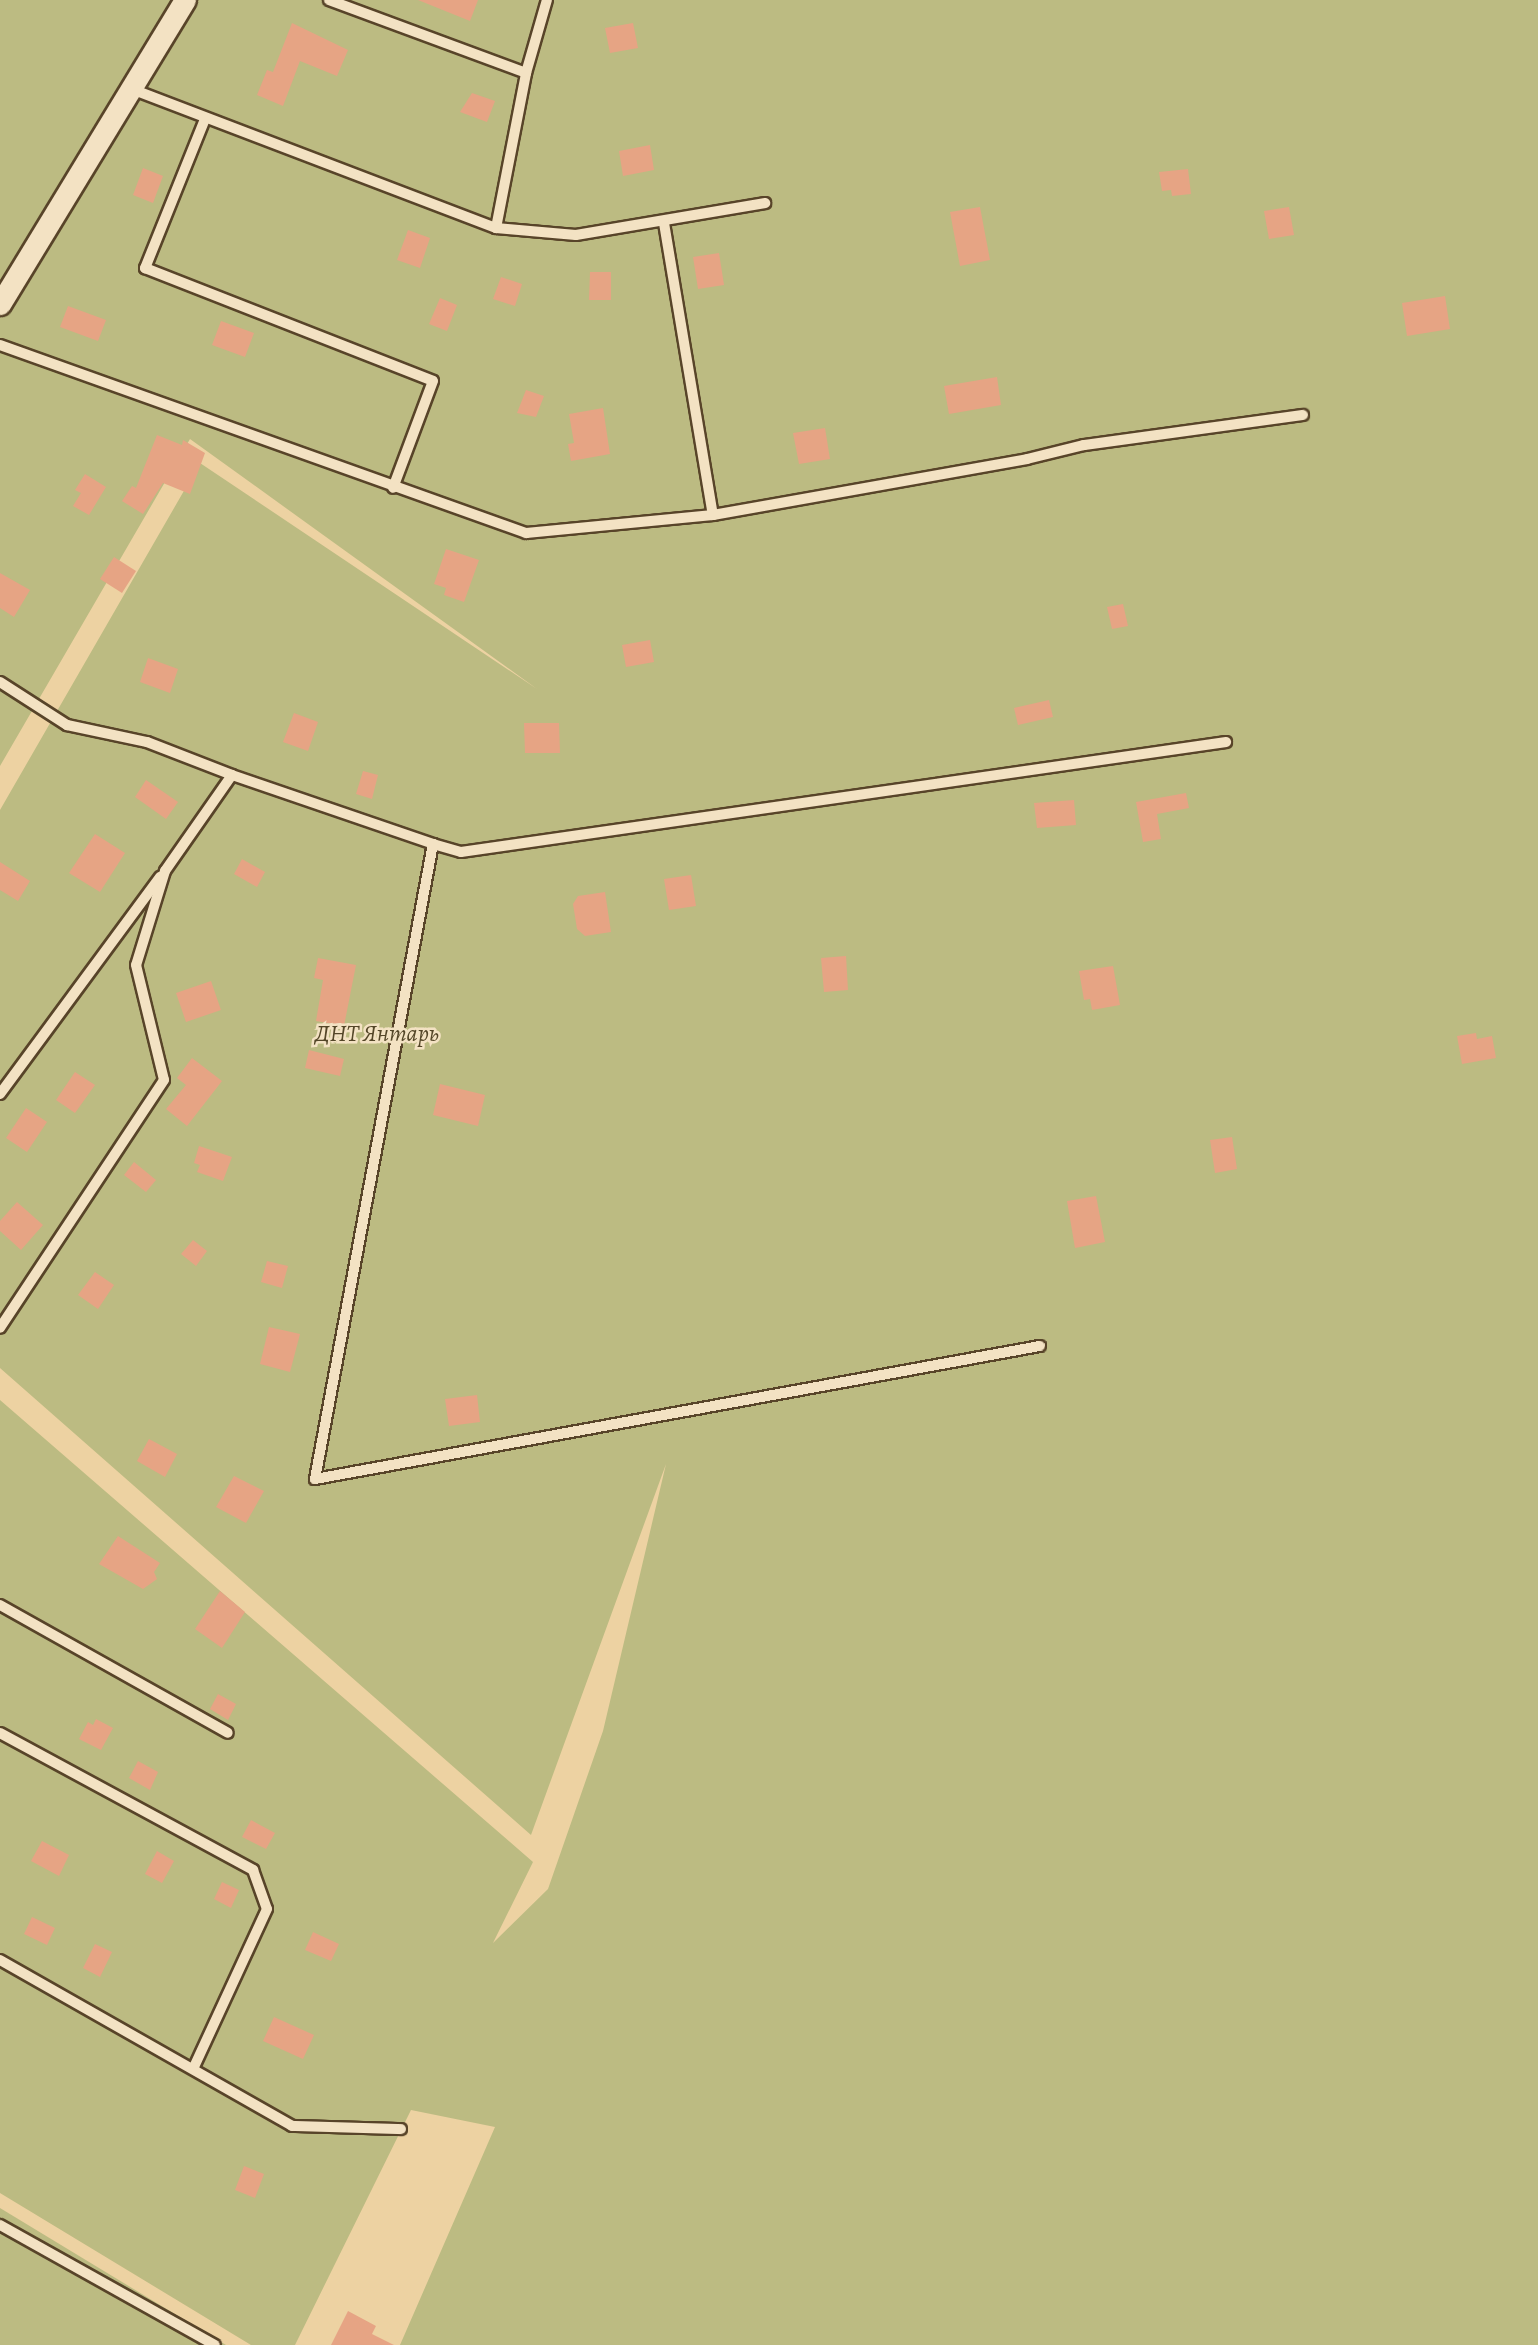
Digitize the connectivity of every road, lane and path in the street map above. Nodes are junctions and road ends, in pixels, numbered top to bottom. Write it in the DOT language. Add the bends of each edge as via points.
graph roads {
  1 [pos="184,0"];
  2 [pos="329,0"];
  3 [pos="547,0"];
  4 [pos="526,73"];
  5 [pos="129,88"];
  6 [pos="205,119"];
  7 [pos="765,203"];
  8 [pos="664,223"];
  9 [pos="496,228"];
  10 [pos="0,304"];
  11 [pos="0,345"];
  12 [pos="1303,415"];
  13 [pos="393,488"];
  14 [pos="713,515"];
  15 [pos="0,682"];
  16 [pos="1226,742"];
  17 [pos="232,775"];
  18 [pos="433,844"];
  19 [pos="165,871"];
  20 [pos="0,1094"];
  21 [pos="0,1328"];
  22 [pos="1040,1346"];
  23 [pos="0,1605"];
  24 [pos="0,1733"];
  25 [pos="228,1733"];
  26 [pos="0,1960"];
  27 [pos="193,2069"];
  28 [pos="401,2129"];
  29 [pos="0,2225"];
  30 [pos="215,2345"];
  1 -- 5 [label="street"];
  2 -- 4 [label="lane"];
  3 -- 4 [label="lane"];
  4 -- 9 [label="lane"];
  5 -- 6 [label="lane"];
  5 -- 10 [label="street"];
  6 -- 9 [label="lane"];
  6 -- 13 [label="lane" via="145,268 433,382"];
  7 -- 8 [label="lane"];
  8 -- 9 [label="lane" via="576,235"];
  8 -- 14 [label="lane"];
  11 -- 13 [label="lane"];
  12 -- 14 [label="lane" via="1084,445"];
  13 -- 14 [label="lane" via="526,533"];
  15 -- 17 [label="lane" via="67,725 147,742"];
  16 -- 18 [label="lane" via="461,852"];
  17 -- 18 [label="lane"];
  17 -- 19 [label="lane"];
  18 -- 22 [label="lane" via="315,1479"];
  19 -- 20 [label="lane"];
  19 -- 21 [label="lane" via="136,965 164,1080"];
  23 -- 25 [label="lane"];
  24 -- 27 [label="lane" via="253,1870 267,1909"];
  26 -- 27 [label="lane"];
  27 -- 28 [label="lane" via="292,2126"];
  29 -- 30 [label="lane"];
}
